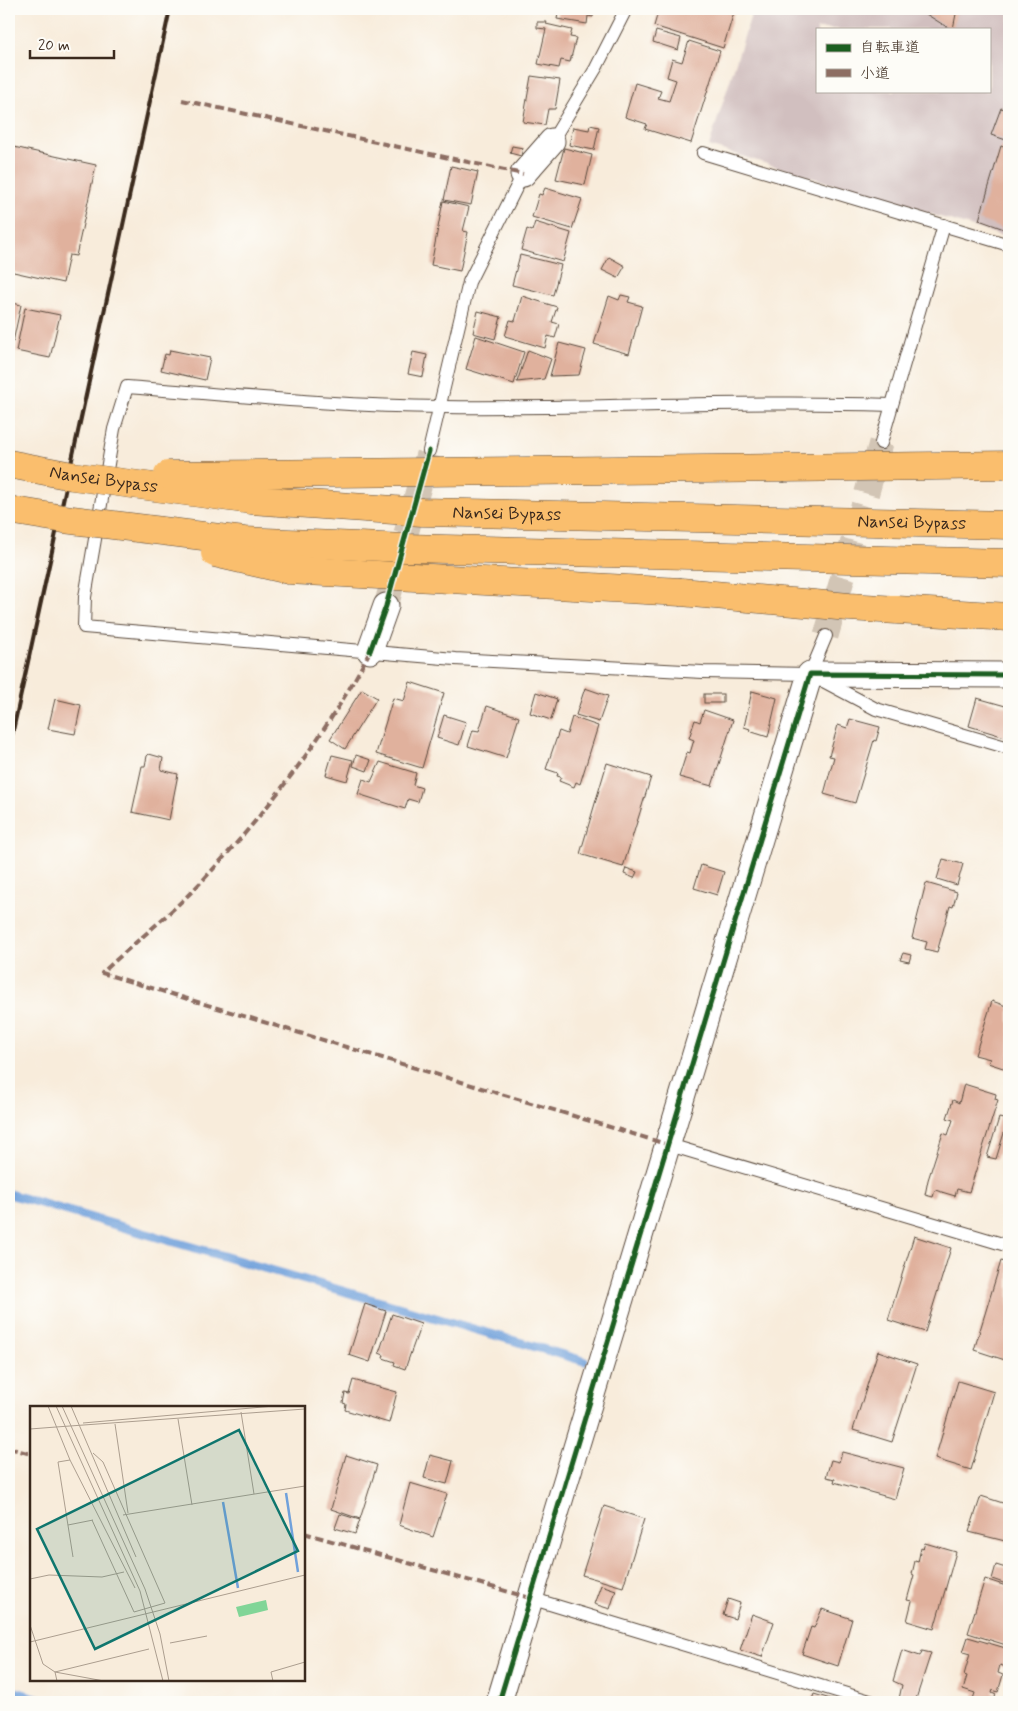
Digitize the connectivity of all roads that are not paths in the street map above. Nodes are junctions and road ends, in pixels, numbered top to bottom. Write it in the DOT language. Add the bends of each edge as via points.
graph roads {
  1 [pos="626,9"];
  2 [pos="552,141"];
  3 [pos="703,153"];
  4 [pos="523,174"];
  5 [pos="944,225"];
  6 [pos="1009,245"];
  7 [pos="891,405"];
  8 [pos="441,407"];
  9 [pos="881,443"];
  10 [pos="429,451"];
  11 [pos="9,464"];
  12 [pos="1009,465"];
  13 [pos="72,476"];
  14 [pos="9,510"];
  15 [pos="64,519"];
  16 [pos="1009,525"];
  17 [pos="1009,563"];
  18 [pos="386,606"];
  19 [pos="1009,617"];
  20 [pos="826,636"];
  21 [pos="370,651"];
  22 [pos="810,674"];
  23 [pos="1009,675"];
  24 [pos="1009,748"];
  25 [pos="666,1144"];
  26 [pos="1009,1246"];
  27 [pos="530,1598"];
  28 [pos="499,1702"];
  29 [pos="873,1702"];
  1 -- 2 [label="lane" via="596,68"];
  2 -- 4 [label="street"];
  3 -- 5 [label="lane"];
  4 -- 8 [label="lane" via="469,282"];
  5 -- 6 [label="lane"];
  5 -- 7 [label="lane"];
  7 -- 8 [label="lane" via="805,402"];
  7 -- 9 [label="lane"];
  8 -- 10 [label="lane"];
  8 -- 21 [label="lane" via="127,387 114,429 85,597 84,627"];
  11 -- 13 [label="highway, Nansei Bypass, bridge"];
  12 -- 13 [label="highway, bridge"];
  13 -- 16 [label="highway, Nansei Bypass, bridge" via="251,500 422,512"];
  14 -- 15 [label="highway, Nansei Bypass, bridge"];
  15 -- 17 [label="highway, Nansei Bypass, bridge" via="244,541"];
  15 -- 19 [label="highway, bridge" via="290,570 681,592"];
  18 -- 21 [label="street"];
  20 -- 22 [label="lane"];
  21 -- 22 [label="lane" via="703,672"];
  22 -- 23 [label="street"];
  22 -- 24 [label="lane" via="876,709"];
  22 -- 25 [label="street"];
  25 -- 26 [label="lane"];
  25 -- 27 [label="street"];
  27 -- 28 [label="street"];
  27 -- 29 [label="lane"];
}
